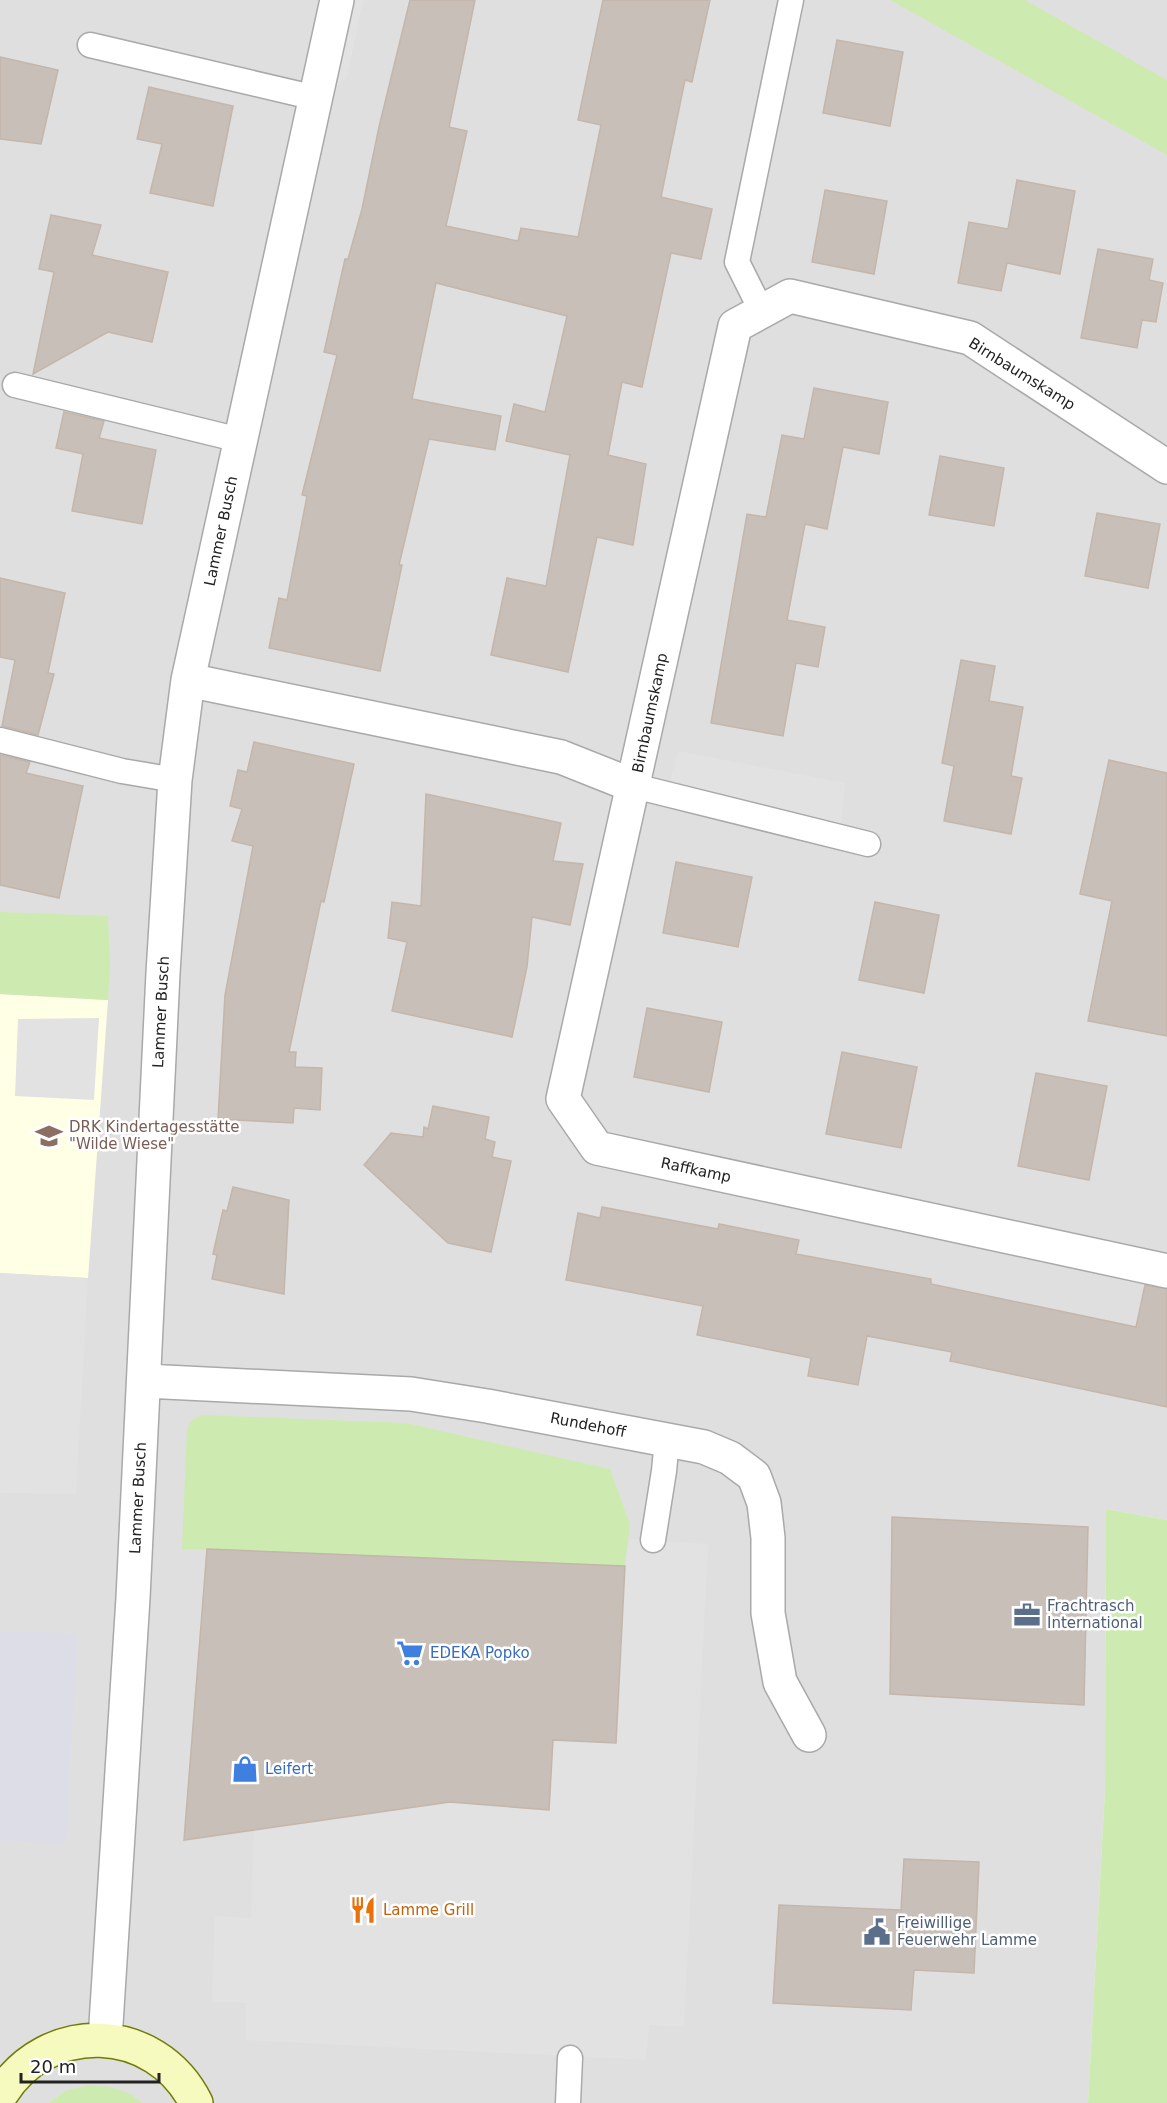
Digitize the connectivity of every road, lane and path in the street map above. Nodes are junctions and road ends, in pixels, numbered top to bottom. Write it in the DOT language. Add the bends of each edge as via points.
graph roads {
  1 [pos="337,0"];
  2 [pos="791,0"];
  3 [pos="90,45"];
  4 [pos="316,98"];
  5 [pos="761,310"];
  6 [pos="15,386"];
  7 [pos="240,440"];
  8 [pos="1167,467"];
  9 [pos="188,680"];
  10 [pos="0,740"];
  11 [pos="175,780"];
  12 [pos="634,786"];
  13 [pos="868,844"];
  14 [pos="1167,1271"];
  15 [pos="145,1381"];
  16 [pos="667,1440"];
  17 [pos="653,1540"];
  18 [pos="809,1735"];
  19 [pos="105,2040"];
  20 [pos="570,2058"];
  21 [pos="0,2096"];
  22 [pos="196,2103"];
  23 [pos="568,2103"];
  1 -- 4 [label="street, Lammer Busch"];
  2 -- 5 [label="lane" via="737,262"];
  3 -- 4 [label="lane"];
  4 -- 7 [label="street, Lammer Busch"];
  5 -- 8 [label="street, Birnbaumskamp" via="790,296 970,338"];
  5 -- 12 [label="street, Birnbaumskamp" via="735,326"];
  6 -- 7 [label="lane"];
  7 -- 9 [label="street, Lammer Busch"];
  9 -- 11 [label="street, Lammer Busch"];
  9 -- 12 [label="street, Birnbaumskamp" via="561,757"];
  10 -- 11 [label="lane" via="122,771"];
  11 -- 15 [label="street, Lammer Busch"];
  12 -- 13 [label="lane"];
  12 -- 14 [label="street, Raffkamp" via="563,1099 597,1148"];
  15 -- 16 [label="street, Rundehoff" via="411,1394"];
  15 -- 19 [label="street, Lammer Busch"];
  16 -- 17 [label="lane"];
  16 -- 18 [label="street, Rundehoff" via="713,1450 754,1476 764,1503 768,1613 780,1682"];
  19 -- 21 [label="main road" via="83,2040 41,2054 23,2067"];
  19 -- 22 [label="main road" via="145,2051 165,2063"];
  20 -- 23 [label="lane"];
}
